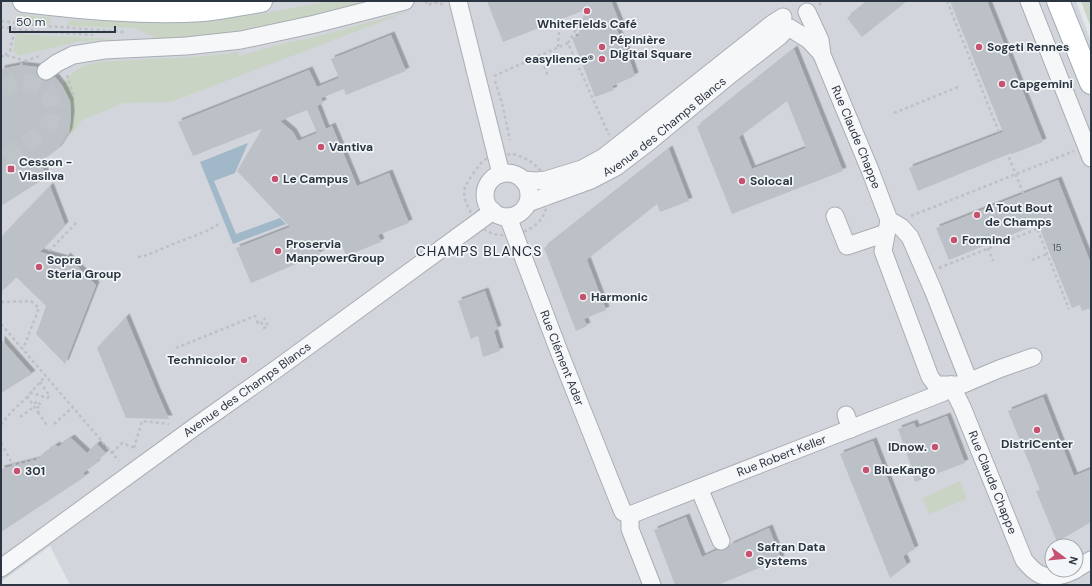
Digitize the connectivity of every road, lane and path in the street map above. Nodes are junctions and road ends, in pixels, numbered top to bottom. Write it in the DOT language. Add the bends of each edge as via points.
graph roads {
  1 [pos="24,1"];
  2 [pos="261,1"];
  3 [pos="405,1"];
  4 [pos="426,1"];
  5 [pos="458,1"];
  6 [pos="947,1"];
  7 [pos="1029,1"];
  8 [pos="1058,1"];
  9 [pos="427,4"];
  10 [pos="801,5"];
  11 [pos="560,19"];
  12 [pos="1,20"];
  13 [pos="581,21"];
  14 [pos="787,24"];
  15 [pos="1,26"];
  16 [pos="15,29"];
  17 [pos="128,33"];
  18 [pos="95,35"];
  19 [pos="568,43"];
  20 [pos="558,47"];
  21 [pos="5,55"];
  22 [pos="540,55"];
  23 [pos="822,55"];
  24 [pos="1,57"];
  25 [pos="26,61"];
  26 [pos="492,70"];
  27 [pos="46,72"];
  28 [pos="494,76"];
  29 [pos="548,76"];
  30 [pos="1091,83"];
  31 [pos="958,87"];
  32 [pos="894,113"];
  33 [pos="615,148"];
  34 [pos="1089,152"];
  35 [pos="513,154"];
  36 [pos="496,156"];
  37 [pos="502,174"];
  38 [pos="1016,174"];
  39 [pos="523,180"];
  40 [pos="547,188"];
  41 [pos="528,203"];
  42 [pos="500,214"];
  43 [pos="836,216"];
  44 [pos="78,221"];
  45 [pos="477,222"];
  46 [pos="218,224"];
  47 [pos="890,225"];
  48 [pos="1037,228"];
  49 [pos="515,235"];
  50 [pos="988,248"];
  51 [pos="49,251"];
  52 [pos="1047,254"];
  53 [pos="138,257"];
  54 [pos="1032,260"];
  55 [pos="993,261"];
  56 [pos="926,273"];
  57 [pos="1,302"];
  58 [pos="1069,309"];
  59 [pos="264,318"];
  60 [pos="1,324"];
  61 [pos="176,348"];
  62 [pos="23,349"];
  63 [pos="1033,357"];
  64 [pos="46,376"];
  65 [pos="40,382"];
  66 [pos="959,384"];
  67 [pos="30,392"];
  68 [pos="27,396"];
  69 [pos="34,407"];
  70 [pos="73,407"];
  71 [pos="42,408"];
  72 [pos="38,412"];
  73 [pos="20,417"];
  74 [pos="54,424"];
  75 [pos="169,424"];
  76 [pos="1,425"];
  77 [pos="48,427"];
  78 [pos="1,443"];
  79 [pos="55,444"];
  80 [pos="112,453"];
  81 [pos="119,461"];
  82 [pos="699,488"];
  83 [pos="630,515"];
  84 [pos="721,541"];
  85 [pos="1,568"];
  86 [pos="1044,575"];
  87 [pos="652,585"];
  1 -- 2 [label="main road" via="91,9 155,11 204,10"];
  3 -- 27 [label="street" via="241,40 104,50 73,55"];
  4 -- 9 [label="path"];
  5 -- 36 [label="street"];
  6 -- 38 [label="path"];
  7 -- 34 [label="street"];
  8 -- 30 [label="main road"];
  10 -- 14 [label="street" via="806,15 799,23"];
  10 -- 23 [label="street, Rue Claude Chappe" via="820,40"];
  11 -- 20 [label="path"];
  12 -- 17 [label="path"];
  13 -- 19 [label="path"];
  14 -- 23 [label="street, Rue Claude Chappe"];
  14 -- 33 [label="street, Avenue des Champs Blancs" via="772,24"];
  14 -- 40 [label="street, Avenue des Champs Blancs" via="780,36 616,167 591,180"];
  15 -- 16 [label="path"];
  16 -- 18 [label="path"];
  16 -- 21 [label="path" via="10,51"];
  19 -- 20 [label="path"];
  19 -- 33 [label="path"];
  20 -- 22 [label="path"];
  21 -- 24 [label="path"];
  21 -- 25 [label="path"];
  22 -- 28 [label="path"];
  22 -- 29 [label="path"];
  23 -- 47 [label="street, Rue Claude Chappe"];
  26 -- 28 [label="path"];
  28 -- 35 [label="path"];
  31 -- 32 [label="path"];
  33 -- 40 [label="street, Avenue des Champs Blancs" via="604,157"];
  34 -- 38 [label="path" via="1075,150"];
  35 -- 36 [label="path"];
  35 -- 40 [label="path" via="531,161 540,169"];
  36 -- 37 [label="street"];
  36 -- 45 [label="path" via="485,160 478,167 464,191 466,203"];
  37 -- 39 [label="street" via="511,174"];
  37 -- 42 [label="street" via="493,179 486,191 488,204"];
  38 -- 47 [label="path"];
  38 -- 48 [label="path"];
  39 -- 40 [label="street, Avenue des Champs Blancs" via="536,181"];
  39 -- 41 [label="street" via="529,193"];
  40 -- 41 [label="street, Avenue des Champs Blancs"];
  40 -- 49 [label="path" via="546,209 541,218 526,232"];
  41 -- 42 [label="street" via="516,215"];
  42 -- 45 [label="street, Avenue des Champs Blancs"];
  42 -- 49 [label="street, Rue Clément Ader"];
  43 -- 47 [label="street" via="847,246"];
  44 -- 51 [label="path"];
  45 -- 49 [label="path" via="484,230 492,233 502,236"];
  45 -- 85 [label="street, Avenue des Champs Blancs"];
  46 -- 53 [label="path"];
  47 -- 56 [label="street, Rue Claude Chappe" via="901,227 910,237"];
  47 -- 66 [label="street, Rue Claude Chappe" via="883,251 930,377 936,385"];
  48 -- 50 [label="path"];
  48 -- 52 [label="path"];
  49 -- 83 [label="street, Rue Clément Ader" via="618,500 623,512"];
  50 -- 55 [label="path"];
  50 -- 56 [label="path"];
  52 -- 54 [label="path"];
  52 -- 58 [label="path"];
  56 -- 66 [label="street, Rue Claude Chappe" via="966,374"];
  57 -- 62 [label="path" via="31,301 39,308"];
  59 -- 61 [label="path" via="268,326 264,328 255,316"];
  60 -- 62 [label="path"];
  62 -- 64 [label="path"];
  63 -- 66 [label="street, Rue Robert Keller"];
  64 -- 65 [label="path"];
  64 -- 70 [label="path"];
  65 -- 67 [label="path"];
  65 -- 67 [label="path" via="50,396 47,398"];
  66 -- 82 [label="street, Rue Robert Keller" via="944,392 848,422"];
  66 -- 86 [label="street, Rue Claude Chappe" via="962,407 1024,560 1040,575"];
  67 -- 68 [label="path"];
  68 -- 69 [label="path"];
  68 -- 76 [label="path"];
  69 -- 72 [label="path"];
  69 -- 73 [label="path"];
  70 -- 74 [label="path"];
  70 -- 80 [label="path"];
  71 -- 72 [label="path" via="38,402 35,403 40,410"];
  72 -- 77 [label="path"];
  75 -- 80 [label="path" via="142,421 135,448 122,443"];
  78 -- 79 [label="path" via="13,465 38,459"];
  80 -- 81 [label="path"];
  82 -- 83 [label="street, Rue Robert Keller"];
  82 -- 84 [label="street"];
  83 -- 87 [label="street" via="630,529"];
}
